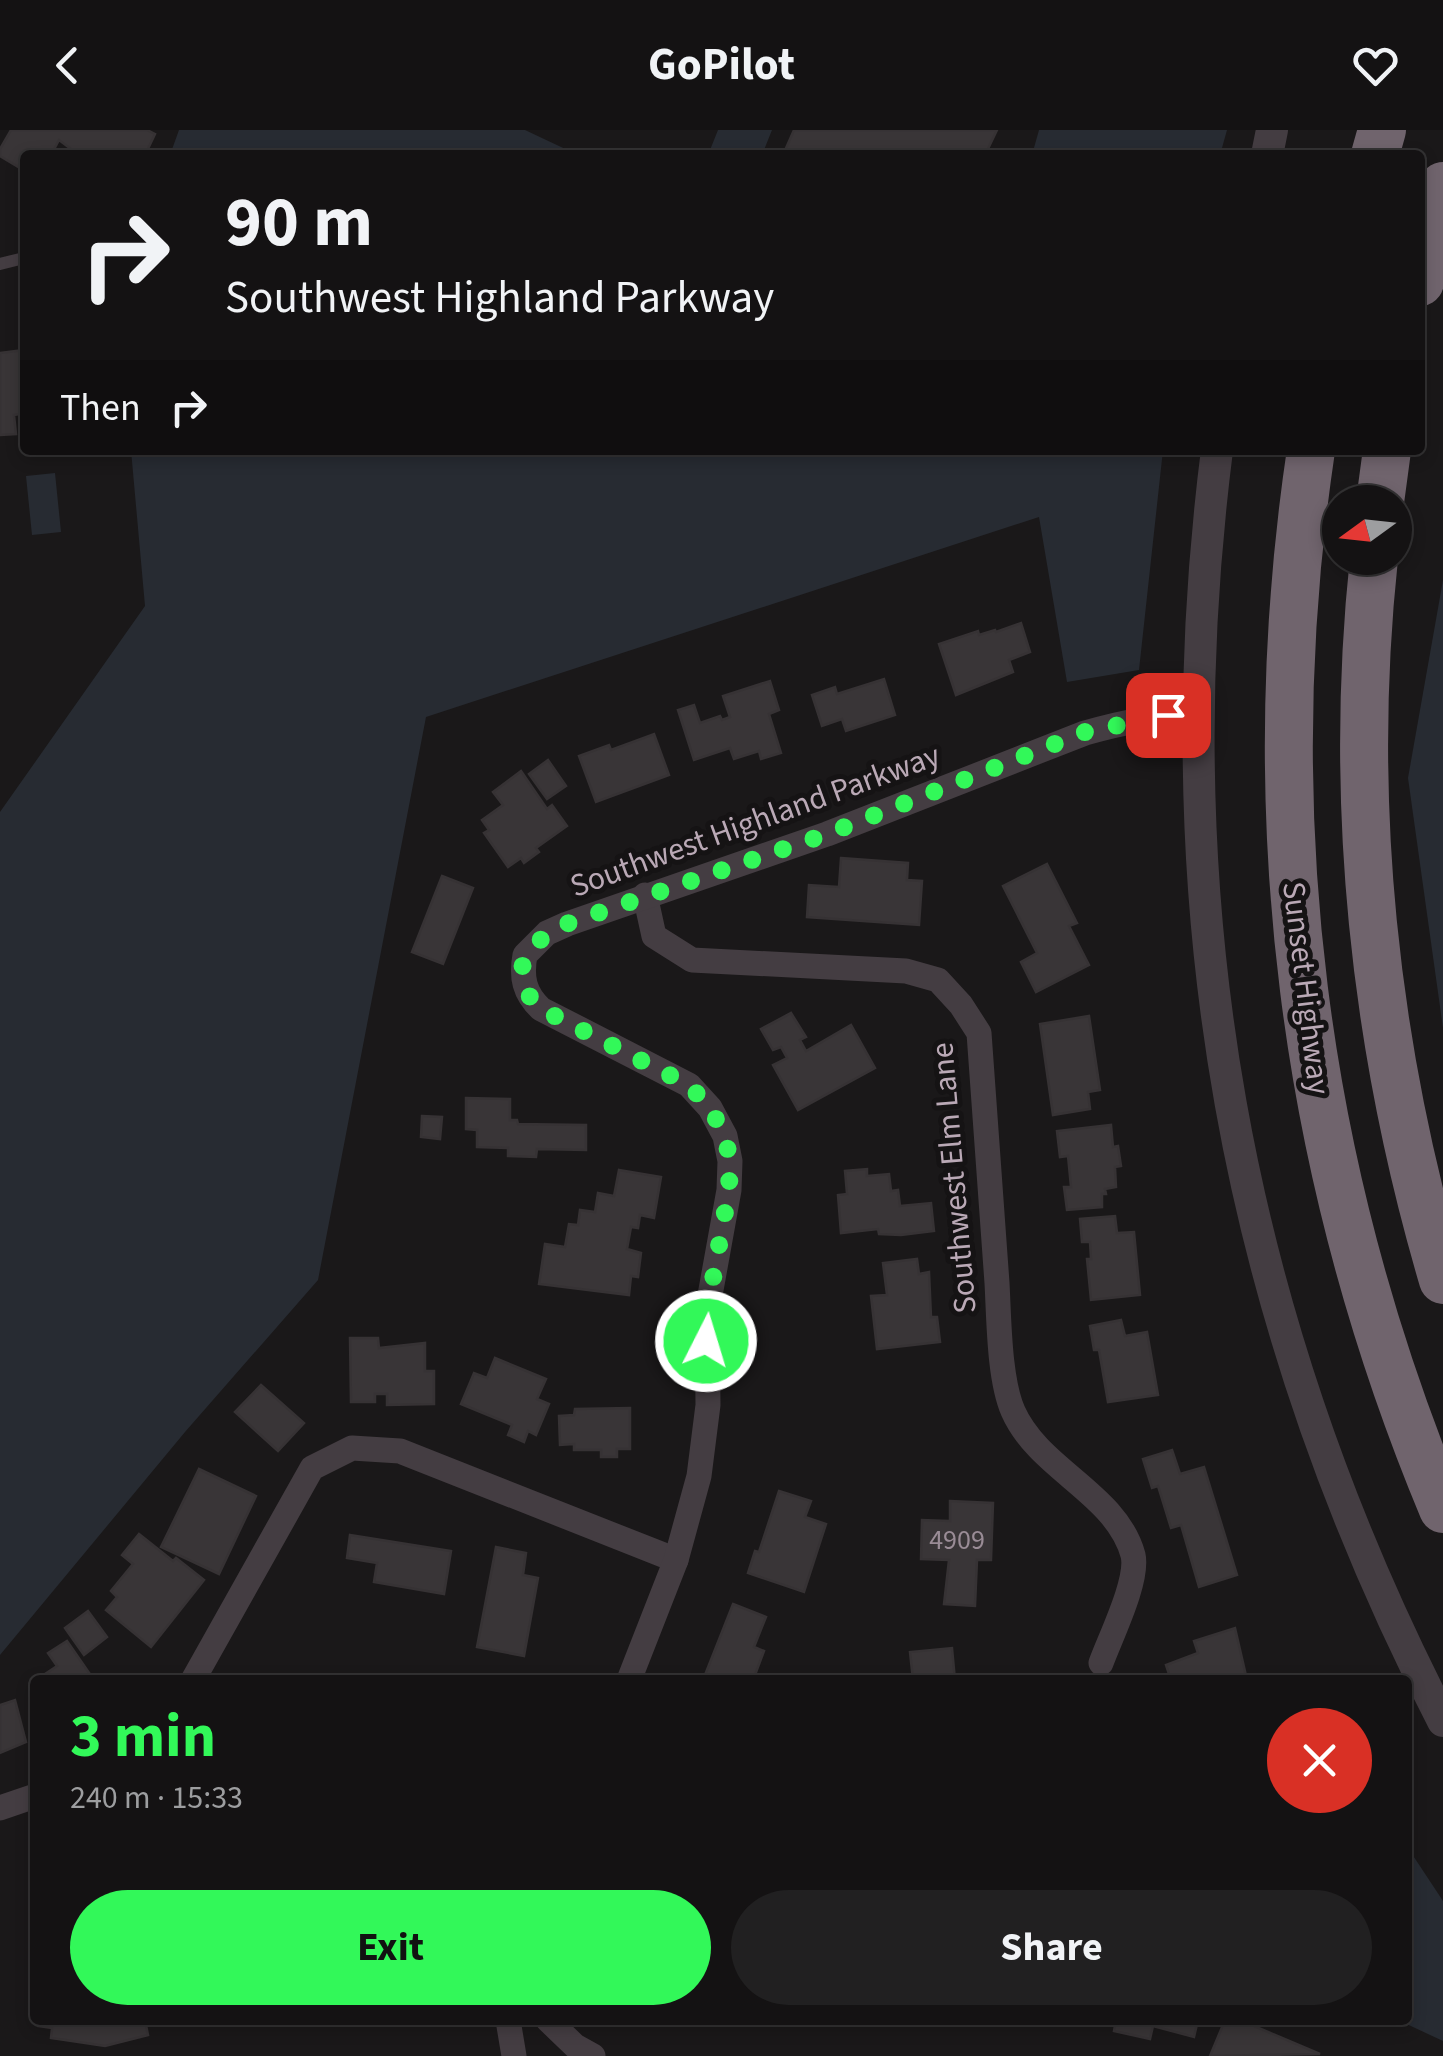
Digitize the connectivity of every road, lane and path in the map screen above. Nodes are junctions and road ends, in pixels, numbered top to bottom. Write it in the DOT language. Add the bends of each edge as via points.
graph roads {
  1 [pos="1443,186"];
  2 [pos="1425,261"];
  3 [pos="1215,455"];
  4 [pos="1310,455"];
  5 [pos="1386,455"];
  6 [pos="1382,485"];
  7 [pos="1373,575"];
  8 [pos="1197,716"];
  9 [pos="645,896"];
  10 [pos="1443,1280"];
  11 [pos="1443,1509"];
  12 [pos="676,1560"];
  13 [pos="1101,1663"];
  14 [pos="196,1675"];
  15 [pos="632,1675"];
  16 [pos="1443,1721"];
  17 [pos="30,1798"];
  18 [pos="0,1808"];
  19 [pos="508,2025"];
  20 [pos="553,2025"];
  21 [pos="514,2056"];
  22 [pos="592,2056"];
  1 -- 2 [label="highway"];
  3 -- 8 [label="street"];
  4 -- 11 [label="highway, Sunset Highway" via="1289,677 1291,862 1306,1016 1358,1267"];
  5 -- 6 [label="highway"];
  7 -- 10 [label="highway" via="1365,691 1372,916 1402,1121"];
  8 -- 9 [label="street, Southwest Highland Parkway" via="1085,732 827,834"];
  8 -- 16 [label="street" via="1208,954 1220,1054 1256,1230 1330,1472"];
  9 -- 12 [label="street, Southwest Highland Parkway" via="547,933 525,955 522,970 524,986 541,1009 689,1085 725,1136 729,1190 707,1312 706,1440"];
  9 -- 13 [label="street, Southwest Elm Lane" via="654,936 692,960 906,970 938,980 979,1033 1002,1353 1012,1409 1034,1446 1125,1532 1134,1560"];
  12 -- 14 [label="street" via="400,1451 352,1448 312,1468"];
  12 -- 15 [label="street, Southwest Highland Parkway"];
  17 -- 18 [label="street"];
  19 -- 21 [label="street"];
  20 -- 22 [label="street"];
}
